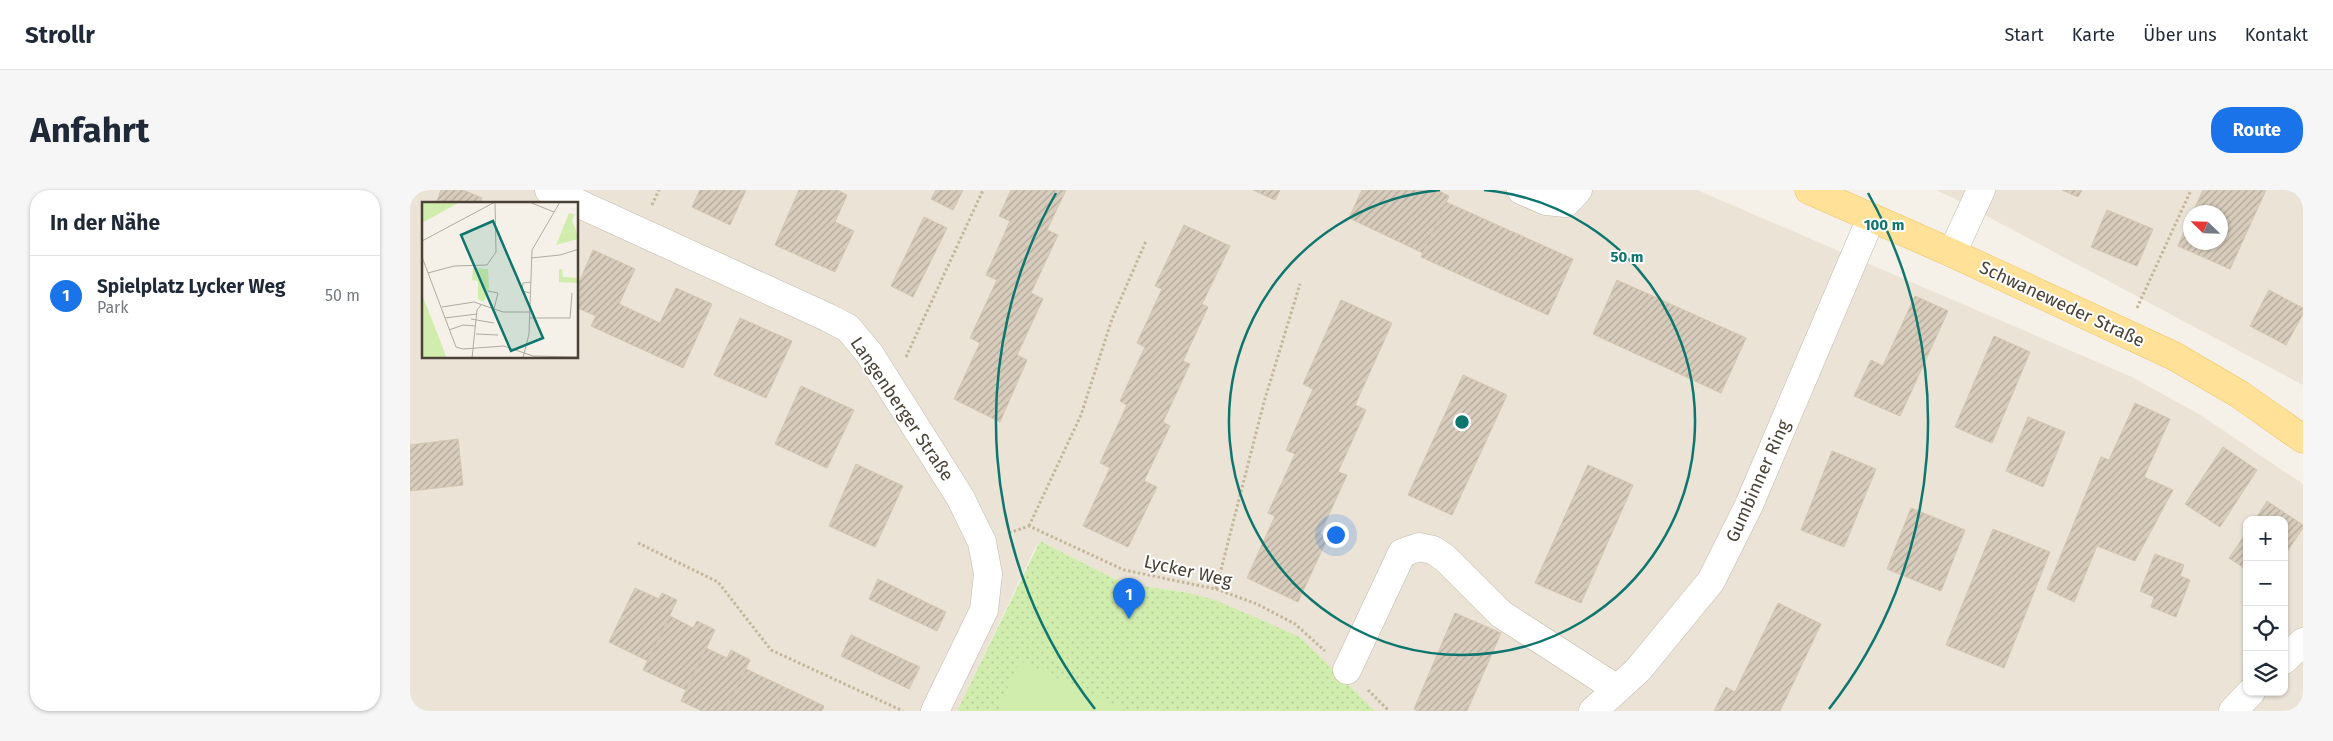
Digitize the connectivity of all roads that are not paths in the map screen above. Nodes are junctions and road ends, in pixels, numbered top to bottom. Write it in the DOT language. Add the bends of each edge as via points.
graph roads {
  1 [pos="549,190"];
  2 [pos="1521,190"];
  3 [pos="1578,190"];
  4 [pos="1809,190"];
  5 [pos="1980,190"];
  6 [pos="575,202"];
  7 [pos="579,204"];
  8 [pos="1871,218"];
  9 [pos="1952,253"];
  10 [pos="2303,439"];
  11 [pos="2303,642"];
  12 [pos="2288,656"];
  13 [pos="1347,670"];
  14 [pos="1617,689"];
  15 [pos="2247,696"];
  16 [pos="935,711"];
  17 [pos="1594,711"];
  18 [pos="2233,711"];
  1 -- 6 [label="street, Langenberger Straße"];
  2 -- 3 [label="street" via="1556,204 1566,203"];
  4 -- 8 [label="main road, Schwaneweder Straße"];
  5 -- 9 [label="street"];
  7 -- 16 [label="street, Langenberger Straße" via="848,328 869,353 960,497 982,542 988,574 984,610"];
  8 -- 9 [label="main road, Schwaneweder Straße"];
  8 -- 14 [label="street, Gumbinner Ring" via="1749,505 1711,581 1638,670"];
  9 -- 10 [label="main road, Schwaneweder Straße" via="2174,356 2239,394"];
  11 -- 12 [label="street"];
  13 -- 14 [label="street" via="1402,553 1419,547 1433,550 1445,558 1501,614"];
  14 -- 17 [label="street, Gumbinner Ring"];
  15 -- 18 [label="street"];
}
